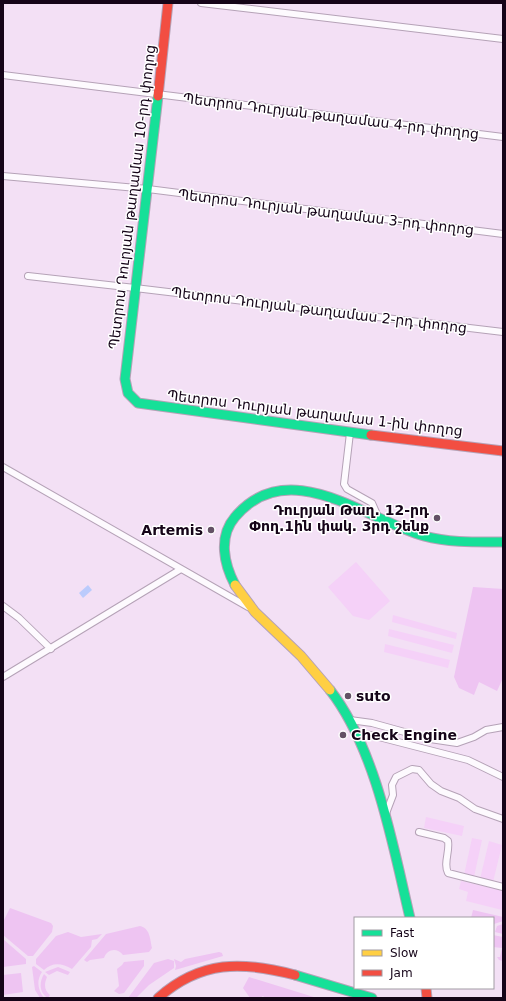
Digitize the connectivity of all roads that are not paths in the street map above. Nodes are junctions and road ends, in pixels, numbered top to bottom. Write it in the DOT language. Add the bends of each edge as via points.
graph roads {
  1 [pos="168,3"];
  2 [pos="201,3"];
  3 [pos="503,39"];
  4 [pos="3,74"];
  5 [pos="158,95"];
  6 [pos="503,137"];
  7 [pos="3,176"];
  8 [pos="148,189"];
  9 [pos="503,234"];
  10 [pos="28,276"];
  11 [pos="135,288"];
  12 [pos="503,332"];
  13 [pos="128,393"];
  14 [pos="350,433"];
  15 [pos="503,451"];
  16 [pos="3,467"];
  17 [pos="379,519"];
  18 [pos="503,542"];
  19 [pos="181,569"];
  20 [pos="3,606"];
  21 [pos="248,607"];
  22 [pos="51,649"];
  23 [pos="3,677"];
  24 [pos="350,720"];
  25 [pos="503,727"];
  26 [pos="357,734"];
  27 [pos="503,777"];
  28 [pos="385,816"];
  29 [pos="503,819"];
  30 [pos="419,832"];
  31 [pos="503,887"];
  32 [pos="410,917"];
  33 [pos="158,998"];
  34 [pos="372,998"];
  1 -- 5 [label="main road, Պետրոս Դուրյան թաղամաս 10-րդ փողոց"];
  2 -- 3 [label="street"];
  4 -- 5 [label="street, Պետրոս Դուրյան թաղամաս 4-րդ փողոց"];
  5 -- 6 [label="street, Պետրոս Դուրյան թաղամաս 4-րդ փողոց"];
  5 -- 8 [label="main road, Պետրոս Դուրյան թաղամաս 10-րդ փողոց"];
  7 -- 8 [label="street, Պետրոս Դուրյան թաղամաս 3-րդ փողոց"];
  8 -- 9 [label="street, Պետրոս Դուրյան թաղամաս 3-րդ փողոց"];
  8 -- 11 [label="main road, Պետրոս Դուրյան թաղամաս 10-րդ փողոց"];
  10 -- 11 [label="street, Պետրոս Դուրյան թաղամաս 2-րդ փողոց"];
  11 -- 12 [label="street, Պետրոս Դուրյան թաղամաս 2-րդ փողոց"];
  11 -- 13 [label="main road, Պետրոս Դուրյան թաղամաս 10-րդ փողոց" via="125,379"];
  13 -- 14 [label="main road, Պետրոս Դուրյան թաղամաս 1-ին փողոց" via="138,403"];
  14 -- 15 [label="main road, Պետրոս Դուրյան թաղամաս 1-ին փողոց"];
  14 -- 17 [label="street" via="344,484 347,489 372,503"];
  16 -- 19 [label="street"];
  17 -- 18 [label="main road" via="425,536 453,541"];
  17 -- 21 [label="main road" via="322,494 300,490 282,489 253,500 233,519 226,534 224,548 229,575"];
  19 -- 21 [label="street"];
  19 -- 22 [label="street"];
  20 -- 22 [label="street"];
  21 -- 24 [label="main road" via="300,655"];
  22 -- 23 [label="street"];
  24 -- 25 [label="street" via="457,743 486,730"];
  24 -- 26 [label="main road"];
  26 -- 27 [label="street" via="371,735 468,760"];
  26 -- 28 [label="main road"];
  28 -- 29 [label="street" via="396,777 412,769 419,770 441,791 459,798 475,809"];
  28 -- 32 [label="main road"];
  30 -- 31 [label="street" via="448,841 448,873"];
  33 -- 34 [label="main road" via="182,980 206,969 242,966 304,977"];
}
